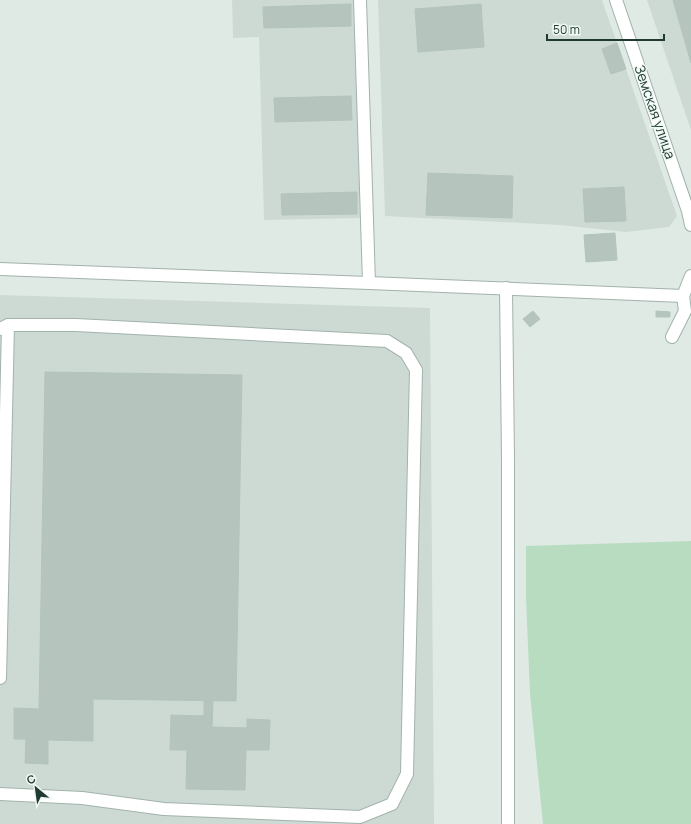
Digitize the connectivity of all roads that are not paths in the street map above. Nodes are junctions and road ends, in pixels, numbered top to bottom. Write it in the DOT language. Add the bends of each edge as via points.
graph roads {
  1 [pos="360,0"];
  2 [pos="616,0"];
  3 [pos="691,225"];
  4 [pos="0,269"];
  5 [pos="691,276"];
  6 [pos="369,283"];
  7 [pos="506,288"];
  8 [pos="683,296"];
  9 [pos="4,327"];
  10 [pos="672,337"];
  11 [pos="0,678"];
  12 [pos="0,794"];
  13 [pos="508,824"];
  1 -- 6 [label="street"];
  2 -- 3 [label="street, Земская улица"];
  4 -- 6 [label="street"];
  5 -- 8 [label="street"];
  6 -- 7 [label="street"];
  7 -- 8 [label="street"];
  7 -- 13 [label="street"];
  8 -- 10 [label="street" via="685,311"];
  9 -- 11 [label="street"];
  9 -- 12 [label="street" via="76,325 387,341 406,353 416,370 407,774 392,804 360,817 164,809 82,798"];
}
